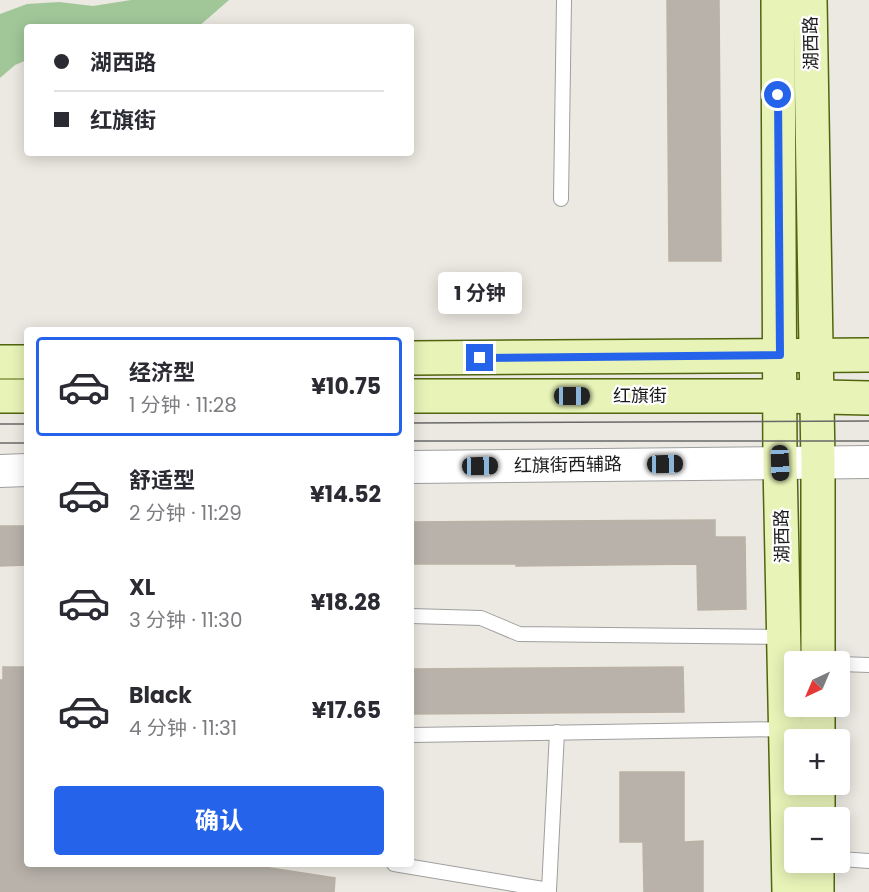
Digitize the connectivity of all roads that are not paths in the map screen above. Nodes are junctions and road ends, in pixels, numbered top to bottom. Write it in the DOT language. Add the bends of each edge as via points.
graph roads {
  1 [pos="564,0"];
  2 [pos="778,0"];
  3 [pos="810,0"];
  4 [pos="561,199"];
  5 [pos="780,355"];
  6 [pos="816,355"];
  7 [pos="869,355"];
  8 [pos="414,358"];
  9 [pos="0,362"];
  10 [pos="24,362"];
  11 [pos="0,396"];
  12 [pos="24,396"];
  13 [pos="414,396"];
  14 [pos="780,396"];
  15 [pos="817,398"];
  16 [pos="869,398"];
  17 [pos="818,462"];
  18 [pos="869,462"];
  19 [pos="780,463"];
  20 [pos="414,467"];
  21 [pos="0,471"];
  22 [pos="24,471"];
  23 [pos="414,616"];
  24 [pos="784,637"];
  25 [pos="818,651"];
  26 [pos="850,664"];
  27 [pos="869,665"];
  28 [pos="784,729"];
  29 [pos="786,729"];
  30 [pos="557,732"];
  31 [pos="414,735"];
  32 [pos="787,795"];
  33 [pos="850,860"];
  34 [pos="869,861"];
  35 [pos="412,867"];
  36 [pos="818,873"];
  37 [pos="789,892"];
  38 [pos="817,892"];
  1 -- 4 [label="lane"];
  2 -- 5 [label="main road, 湖西路"];
  3 -- 6 [label="main road, 湖西路"];
  5 -- 6 [label="main road"];
  5 -- 8 [label="main road"];
  5 -- 14 [label="main road, 湖西路"];
  6 -- 7 [label="main road"];
  6 -- 15 [label="main road, 湖西路"];
  9 -- 10 [label="main road"];
  11 -- 12 [label="main road"];
  13 -- 14 [label="main road, 红旗街"];
  14 -- 15 [label="main road, 红旗街"];
  14 -- 19 [label="main road, 湖西路"];
  15 -- 16 [label="main road, 红旗街"];
  15 -- 17 [label="main road, 湖西路"];
  17 -- 18 [label="street, 红旗街西辅路"];
  17 -- 19 [label="street, 红旗街西辅路"];
  17 -- 25 [label="main road, 湖西路"];
  19 -- 20 [label="street, 红旗街西辅路"];
  19 -- 24 [label="main road, 湖西路"];
  21 -- 22 [label="street"];
  23 -- 24 [label="lane" via="481,618 519,634"];
  24 -- 29 [label="main road, 湖西路"];
  26 -- 27 [label="lane"];
  28 -- 30 [label="lane"];
  30 -- 31 [label="lane"];
  30 -- 35 [label="lane" via="549,890"];
  32 -- 37 [label="main road, 湖西路"];
  33 -- 34 [label="lane"];
  36 -- 38 [label="main road"];
}
